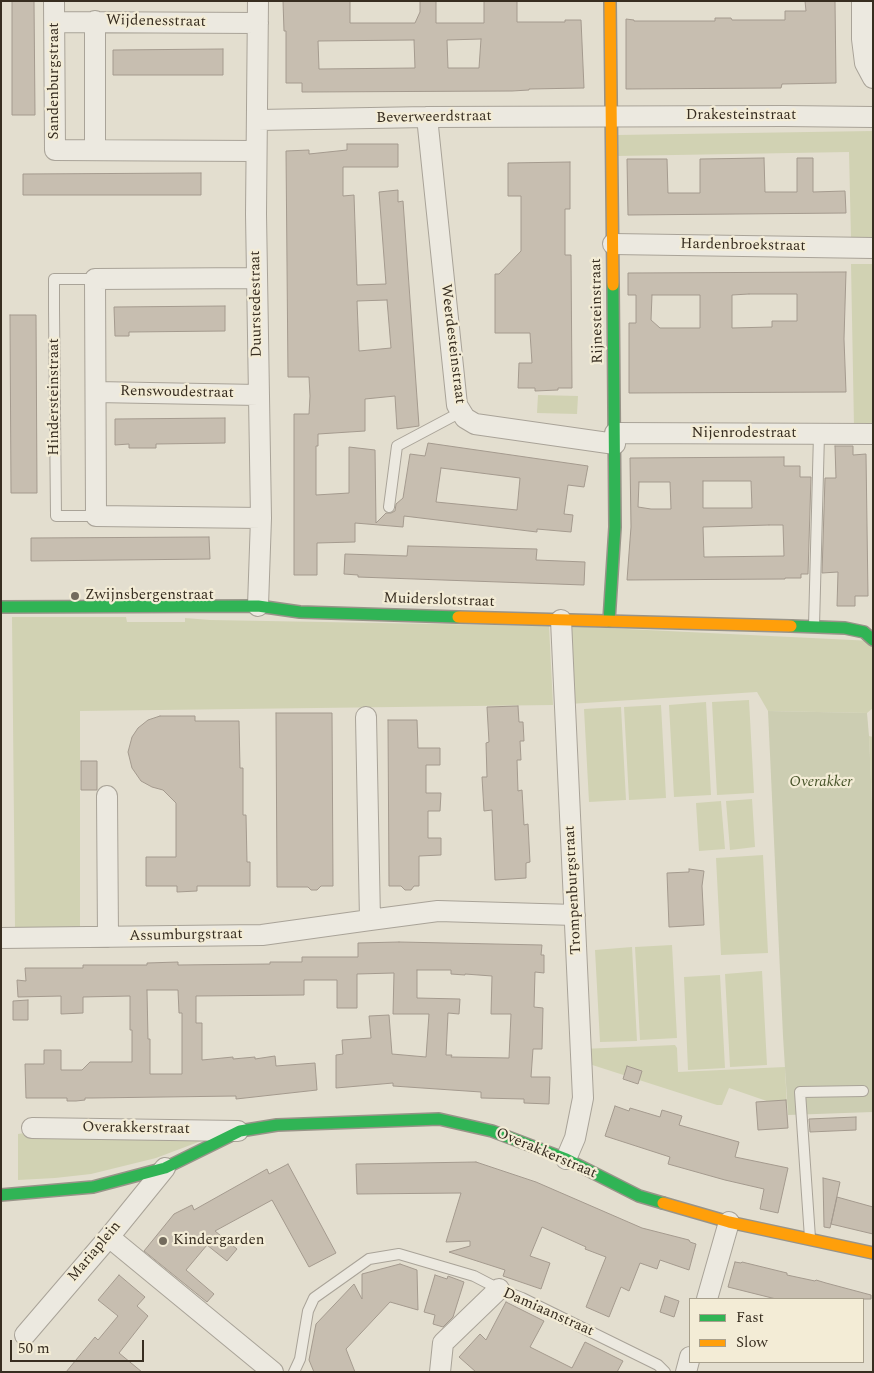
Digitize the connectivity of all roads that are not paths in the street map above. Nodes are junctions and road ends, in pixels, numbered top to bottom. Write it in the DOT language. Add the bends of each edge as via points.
graph roads {
  1 [pos="54,1"];
  2 [pos="258,1"];
  3 [pos="610,1"];
  4 [pos="862,1"];
  5 [pos="95,21"];
  6 [pos="55,22"];
  7 [pos="258,23"];
  8 [pos="870,68"];
  9 [pos="610,116"];
  10 [pos="427,117"];
  11 [pos="873,117"];
  12 [pos="258,120"];
  13 [pos="95,150"];
  14 [pos="256,151"];
  15 [pos="613,244"];
  16 [pos="873,248"];
  17 [pos="258,278"];
  18 [pos="96,279"];
  19 [pos="96,392"];
  20 [pos="258,395"];
  21 [pos="462,412"];
  22 [pos="819,434"];
  23 [pos="873,434"];
  24 [pos="615,438"];
  25 [pos="389,507"];
  26 [pos="96,516"];
  27 [pos="260,518"];
  28 [pos="1,606"];
  29 [pos="258,606"];
  30 [pos="561,620"];
  31 [pos="609,621"];
  32 [pos="814,627"];
  33 [pos="873,640"];
  34 [pos="366,717"];
  35 [pos="107,796"];
  36 [pos="575,915"];
  37 [pos="370,920"];
  38 [pos="108,937"];
  39 [pos="1,938"];
  40 [pos="863,1091"];
  41 [pos="32,1128"];
  42 [pos="240,1131"];
  43 [pos="566,1159"];
  44 [pos="165,1168"];
  45 [pos="1,1195"];
  46 [pos="729,1222"];
  47 [pos="109,1237"];
  48 [pos="810,1239"];
  49 [pos="873,1253"];
  50 [pos="499,1288"];
  51 [pos="707,1298"];
  52 [pos="25,1335"];
  53 [pos="273,1372"];
  54 [pos="294,1372"];
  55 [pos="440,1372"];
  56 [pos="665,1372"];
  1 -- 6 [label="street, Sandenburgstraat"];
  2 -- 7 [label="street, Duurstedestraat"];
  3 -- 9 [label="street, Rijnesteinstraat"];
  4 -- 8 [label="street" via="862,39"];
  5 -- 6 [label="street, Wijdenesstraat"];
  5 -- 7 [label="street, Wijdenesstraat"];
  5 -- 13 [label="street"];
  6 -- 13 [label="street, Sandenburgstraat" via="55,150"];
  7 -- 12 [label="street, Duurstedestraat"];
  9 -- 10 [label="street, Beverweerdstraat"];
  9 -- 11 [label="street, Drakesteinstraat"];
  9 -- 15 [label="street, Rijnesteinstraat"];
  10 -- 12 [label="street, Beverweerdstraat"];
  10 -- 21 [label="street, Weerdesteinstraat" via="457,405"];
  12 -- 14 [label="street, Duurstedestraat"];
  13 -- 14 [label="street, Sandenburgstraat"];
  14 -- 17 [label="street, Duurstedestraat"];
  15 -- 16 [label="street, Hardenbroekstraat"];
  15 -- 24 [label="street, Rijnesteinstraat"];
  17 -- 18 [label="street, Hindersteinstraat"];
  17 -- 20 [label="street, Duurstedestraat"];
  18 -- 19 [label="street"];
  18 -- 26 [label="lane, Hindersteinstraat" via="54,279 54,320 56,516"];
  19 -- 20 [label="street, Renswoudestraat"];
  19 -- 26 [label="street"];
  20 -- 27 [label="street, Duurstedestraat"];
  21 -- 24 [label="street, Weerdesteinstraat" via="465,418 476,424"];
  21 -- 25 [label="lane" via="397,446"];
  22 -- 23 [label="street, Nijenrodestraat"];
  22 -- 24 [label="street, Nijenrodestraat"];
  22 -- 32 [label="lane"];
  24 -- 31 [label="street, Rijnesteinstraat" via="615,527"];
  26 -- 27 [label="street, Hindersteinstraat"];
  27 -- 29 [label="street, Duurstedestraat"];
  28 -- 29 [label="street, Muiderslotstraat"];
  29 -- 30 [label="street, Muiderslotstraat" via="300,612"];
  30 -- 31 [label="street, Muiderslotstraat"];
  30 -- 36 [label="street, Trompenburgstraat"];
  31 -- 32 [label="street, Muiderslotstraat"];
  32 -- 33 [label="street, Muiderslotstraat" via="864,632"];
  34 -- 37 [label="street"];
  35 -- 38 [label="street"];
  36 -- 37 [label="street, Assumburgstraat" via="438,911"];
  36 -- 43 [label="street, Trompenburgstraat" via="583,1098 575,1138"];
  37 -- 38 [label="street, Assumburgstraat" via="262,935"];
  38 -- 39 [label="street, Assumburgstraat"];
  40 -- 48 [label="lane" via="800,1092"];
  41 -- 42 [label="street, Overakkerstraat"];
  42 -- 43 [label="street, Overakkerstraat" via="277,1124 439,1119 492,1130"];
  42 -- 44 [label="street, Overakkerstraat"];
  43 -- 46 [label="street, Overakkerstraat" via="639,1196"];
  44 -- 45 [label="street, Overakkerstraat" via="93,1187"];
  44 -- 47 [label="street, Mariaplein"];
  46 -- 48 [label="street, Overakkerstraat"];
  46 -- 51 [label="street"];
  47 -- 52 [label="street, Mariaplein"];
  47 -- 53 [label="street"];
  48 -- 49 [label="street, Overakkerstraat"];
  50 -- 54 [label="lane" via="474,1276 399,1254 368,1259 314,1298"];
  50 -- 55 [label="street, Damiaanstraat" via="443,1343"];
  50 -- 56 [label="lane, Damiaanstraat" via="658,1365"];
}
